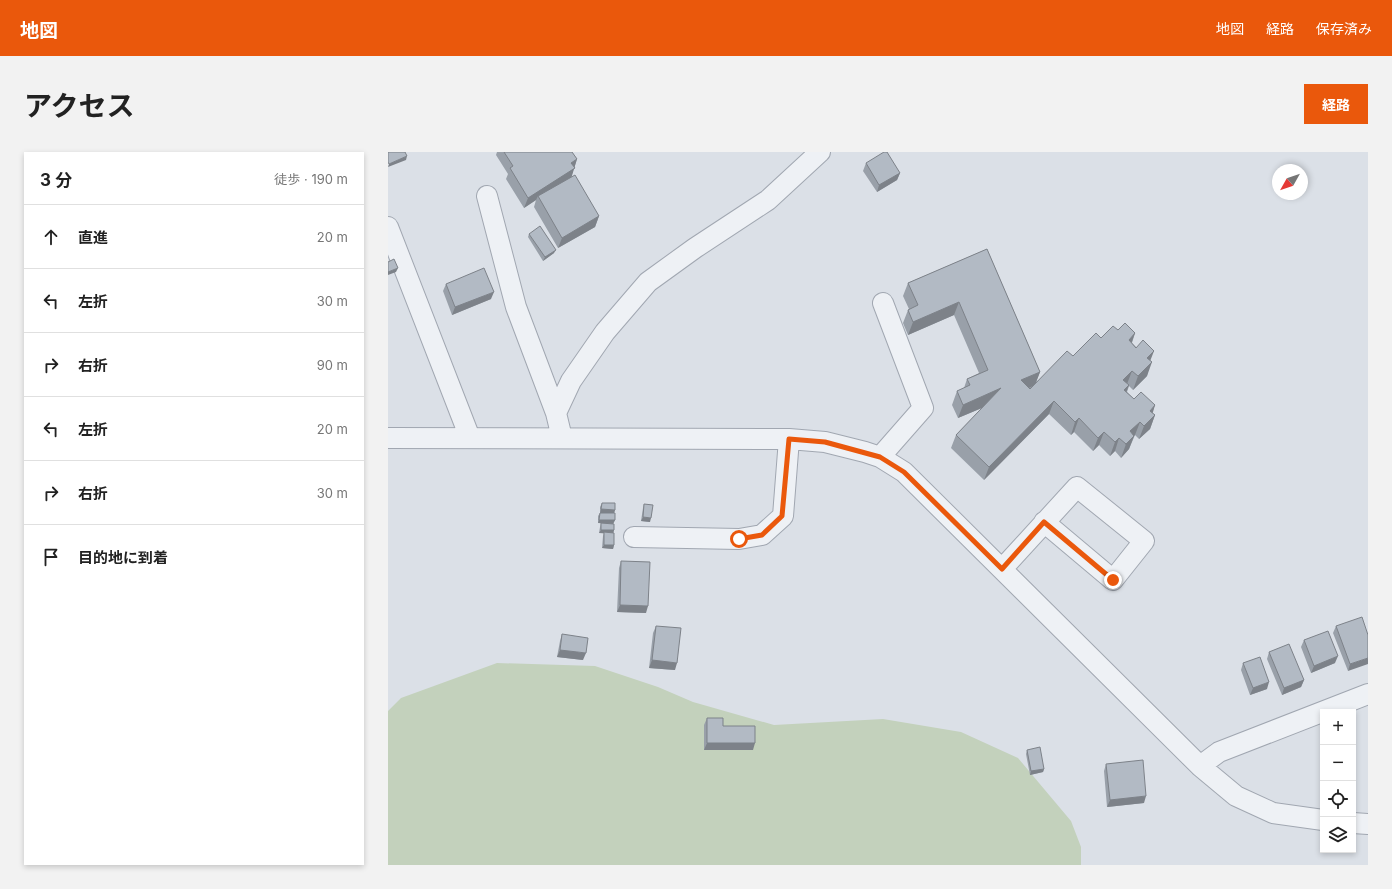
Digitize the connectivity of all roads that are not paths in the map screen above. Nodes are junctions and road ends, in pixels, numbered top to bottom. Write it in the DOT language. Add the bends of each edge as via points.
graph roads {
  1 [pos="820,152"];
  2 [pos="487,196"];
  3 [pos="388,227"];
  4 [pos="883,303"];
  5 [pos="556,413"];
  6 [pos="388,438"];
  7 [pos="470,438"];
  8 [pos="562,438"];
  9 [pos="789,439"];
  10 [pos="880,457"];
  11 [pos="1044,522"];
  12 [pos="634,537"];
  13 [pos="1002,569"];
  14 [pos="1368,694"];
  15 [pos="1200,766"];
  16 [pos="1320,820"];
  17 [pos="1356,823"];
  18 [pos="1368,824"];
  1 -- 5 [label="street" via="768,200 648,282 601,338 571,381"];
  2 -- 5 [label="street" via="516,307"];
  3 -- 7 [label="street"];
  4 -- 10 [label="street" via="923,408"];
  5 -- 8 [label="street"];
  6 -- 7 [label="street"];
  7 -- 8 [label="street"];
  8 -- 9 [label="street"];
  9 -- 10 [label="street" via="825,442"];
  9 -- 12 [label="street" via="782,516 762,535 739,539"];
  10 -- 13 [label="street" via="904,472"];
  11 -- 11 [label="street" via="1077,487 1144,541 1113,580"];
  11 -- 13 [label="street"];
  13 -- 15 [label="street"];
  14 -- 15 [label="street" via="1219,752"];
  15 -- 16 [label="street" via="1236,796 1273,813"];
  17 -- 18 [label="street"];
}
